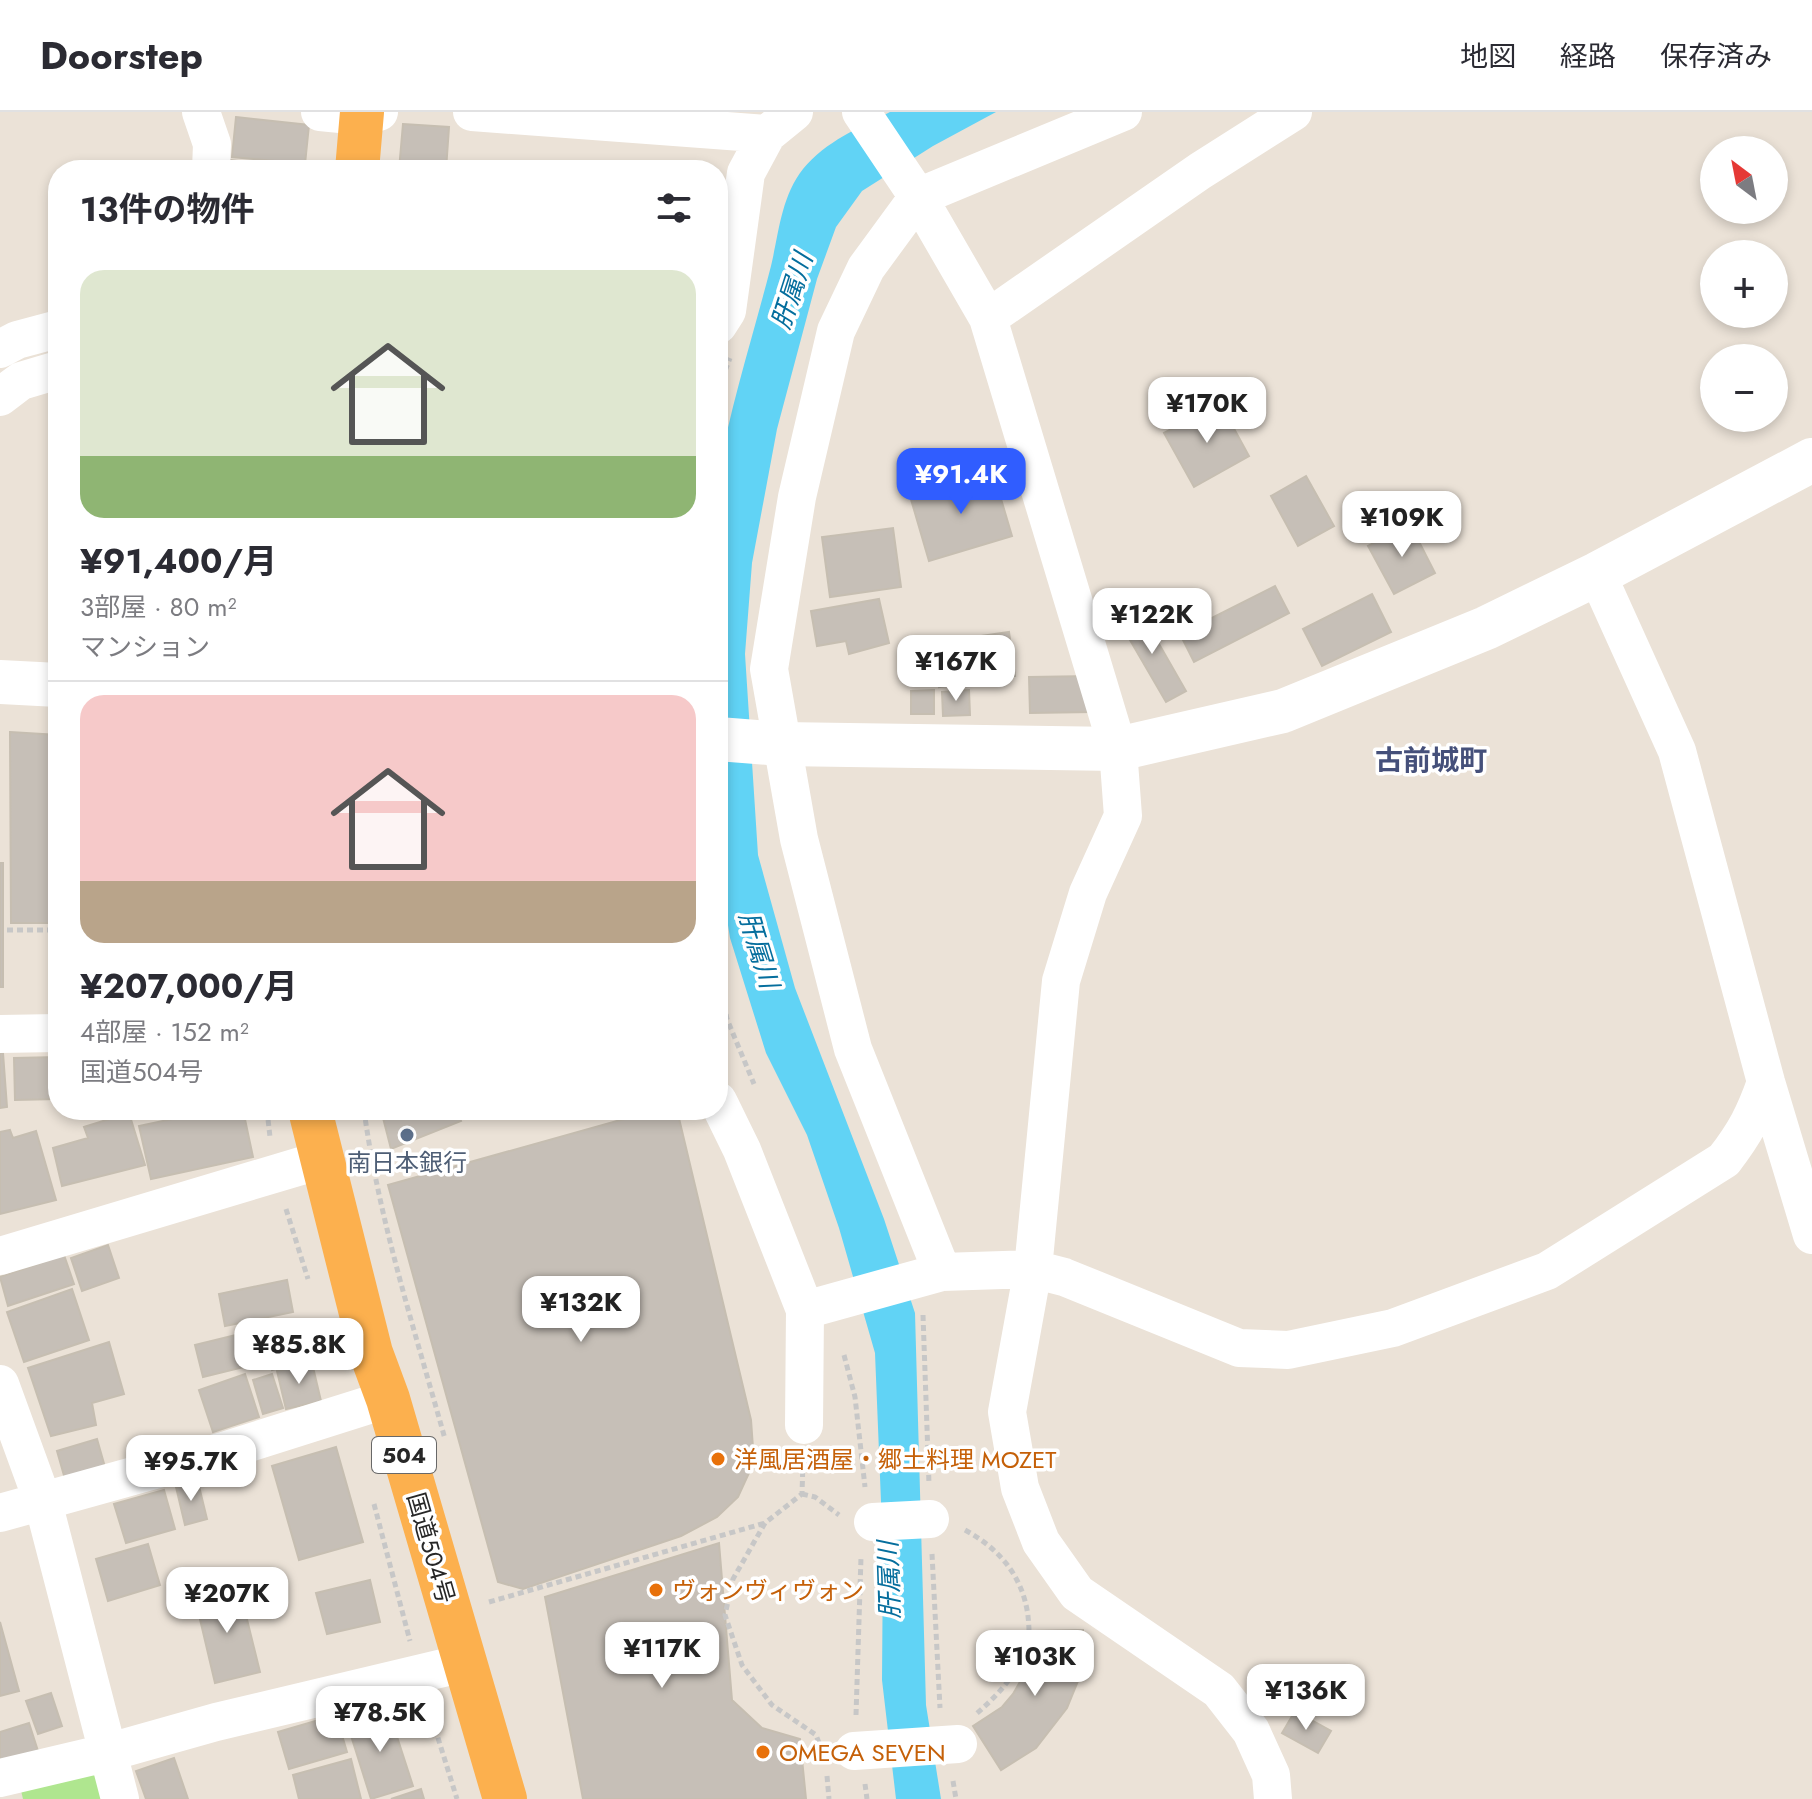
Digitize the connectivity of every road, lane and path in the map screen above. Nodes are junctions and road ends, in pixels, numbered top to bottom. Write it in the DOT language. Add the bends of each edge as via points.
graph roads {
  1 [pos="201,112"];
  2 [pos="472,112"];
  3 [pos="861,112"];
  4 [pos="1123,112"];
  5 [pos="1293,112"];
  6 [pos="356,113"];
  7 [pos="780,123"];
  8 [pos="211,160"];
  9 [pos="357,160"];
  10 [pos="918,197"];
  11 [pos="728,304"];
  12 [pos="988,318"];
  13 [pos="48,332"];
  14 [pos="0,349"];
  15 [pos="48,373"];
  16 [pos="0,397"];
  17 [pos="1812,460"];
  18 [pos="1597,574"];
  19 [pos="0,682"];
  20 [pos="48,684"];
  21 [pos="728,740"];
  22 [pos="781,744"];
  23 [pos="1118,749"];
  24 [pos="7,930"];
  25 [pos="48,930"];
  26 [pos="48,1033"];
  27 [pos="0,1034"];
  28 [pos="1766,1082"];
  29 [pos="312,1120"];
  30 [pos="727,1120"];
  31 [pos="321,1160"];
  32 [pos="1812,1235"];
  33 [pos="0,1256"];
  34 [pos="1033,1269"];
  35 [pos="933,1274"];
  36 [pos="810,1308"];
  37 [pos="0,1384"];
  38 [pos="388,1399"];
  39 [pos="804,1425"];
  40 [pos="372,1499"];
  41 [pos="43,1502"];
  42 [pos="0,1513"];
  43 [pos="930,1519"];
  44 [pos="873,1522"];
  45 [pos="765,1523"];
  46 [pos="489,1602"];
  47 [pos="464,1663"];
  48 [pos="419,1675"];
  49 [pos="958,1744"];
  50 [pos="106,1753"];
  51 [pos="833,1757"];
  52 [pos="0,1778"];
  53 [pos="120,1799"];
  54 [pos="457,1799"];
  55 [pos="505,1799"];
  56 [pos="829,1799"];
  57 [pos="1273,1799"];
  1 -- 8 [label="street"];
  2 -- 7 [label="street"];
  3 -- 10 [label="street"];
  4 -- 10 [label="street"];
  5 -- 12 [label="street"];
  6 -- 9 [label="highway"];
  7 -- 11 [label="street" via="746,173"];
  10 -- 12 [label="street"];
  10 -- 22 [label="street" via="866,268 836,331 797,497 769,669"];
  12 -- 23 [label="street"];
  13 -- 14 [label="street"];
  15 -- 16 [label="street" via="21,381"];
  17 -- 18 [label="street"];
  18 -- 23 [label="street" via="1486,628 1283,711"];
  18 -- 28 [label="street" via="1677,751"];
  19 -- 20 [label="street"];
  21 -- 22 [label="street"];
  22 -- 23 [label="street"];
  22 -- 35 [label="street" via="799,839 853,1049"];
  23 -- 34 [label="street" via="1123,816 1088,893 1061,981"];
  24 -- 25 [label="path"];
  26 -- 27 [label="street"];
  28 -- 32 [label="street"];
  28 -- 34 [label="street" via="1755,1115 1724,1160 1547,1271 1393,1328 1288,1350 1239,1348"];
  29 -- 31 [label="highway, 国道504号 / 504"];
  30 -- 36 [label="street"];
  31 -- 33 [label="street"];
  31 -- 38 [label="highway, 国道504号 / 504"];
  34 -- 35 [label="street"];
  34 -- 57 [label="street" via="1007,1412 1020,1488 1041,1542 1077,1593 1219,1690 1251,1731 1271,1775"];
  35 -- 36 [label="street"];
  36 -- 39 [label="street"];
  37 -- 41 [label="street"];
  38 -- 41 [label="street"];
  38 -- 47 [label="highway, 国道504号 / 504"];
  39 -- 45 [label="path" via="802,1494"];
  40 -- 48 [label="path"];
  41 -- 42 [label="street"];
  41 -- 50 [label="street"];
  43 -- 44 [label="street"];
  43 -- 49 [label="path" via="952,1523 984,1540 1011,1567 1025,1597 1029,1623 1029,1644 1004,1689 964,1726"];
  45 -- 46 [label="path"];
  45 -- 51 [label="path" via="733,1579 725,1615 742,1665 772,1705 816,1735"];
  47 -- 48 [label="street"];
  47 -- 55 [label="highway, 国道504号 / 504"];
  48 -- 50 [label="street"];
  48 -- 54 [label="path"];
  49 -- 51 [label="street"];
  50 -- 52 [label="street"];
  50 -- 53 [label="street"];
  51 -- 56 [label="path"];
}
